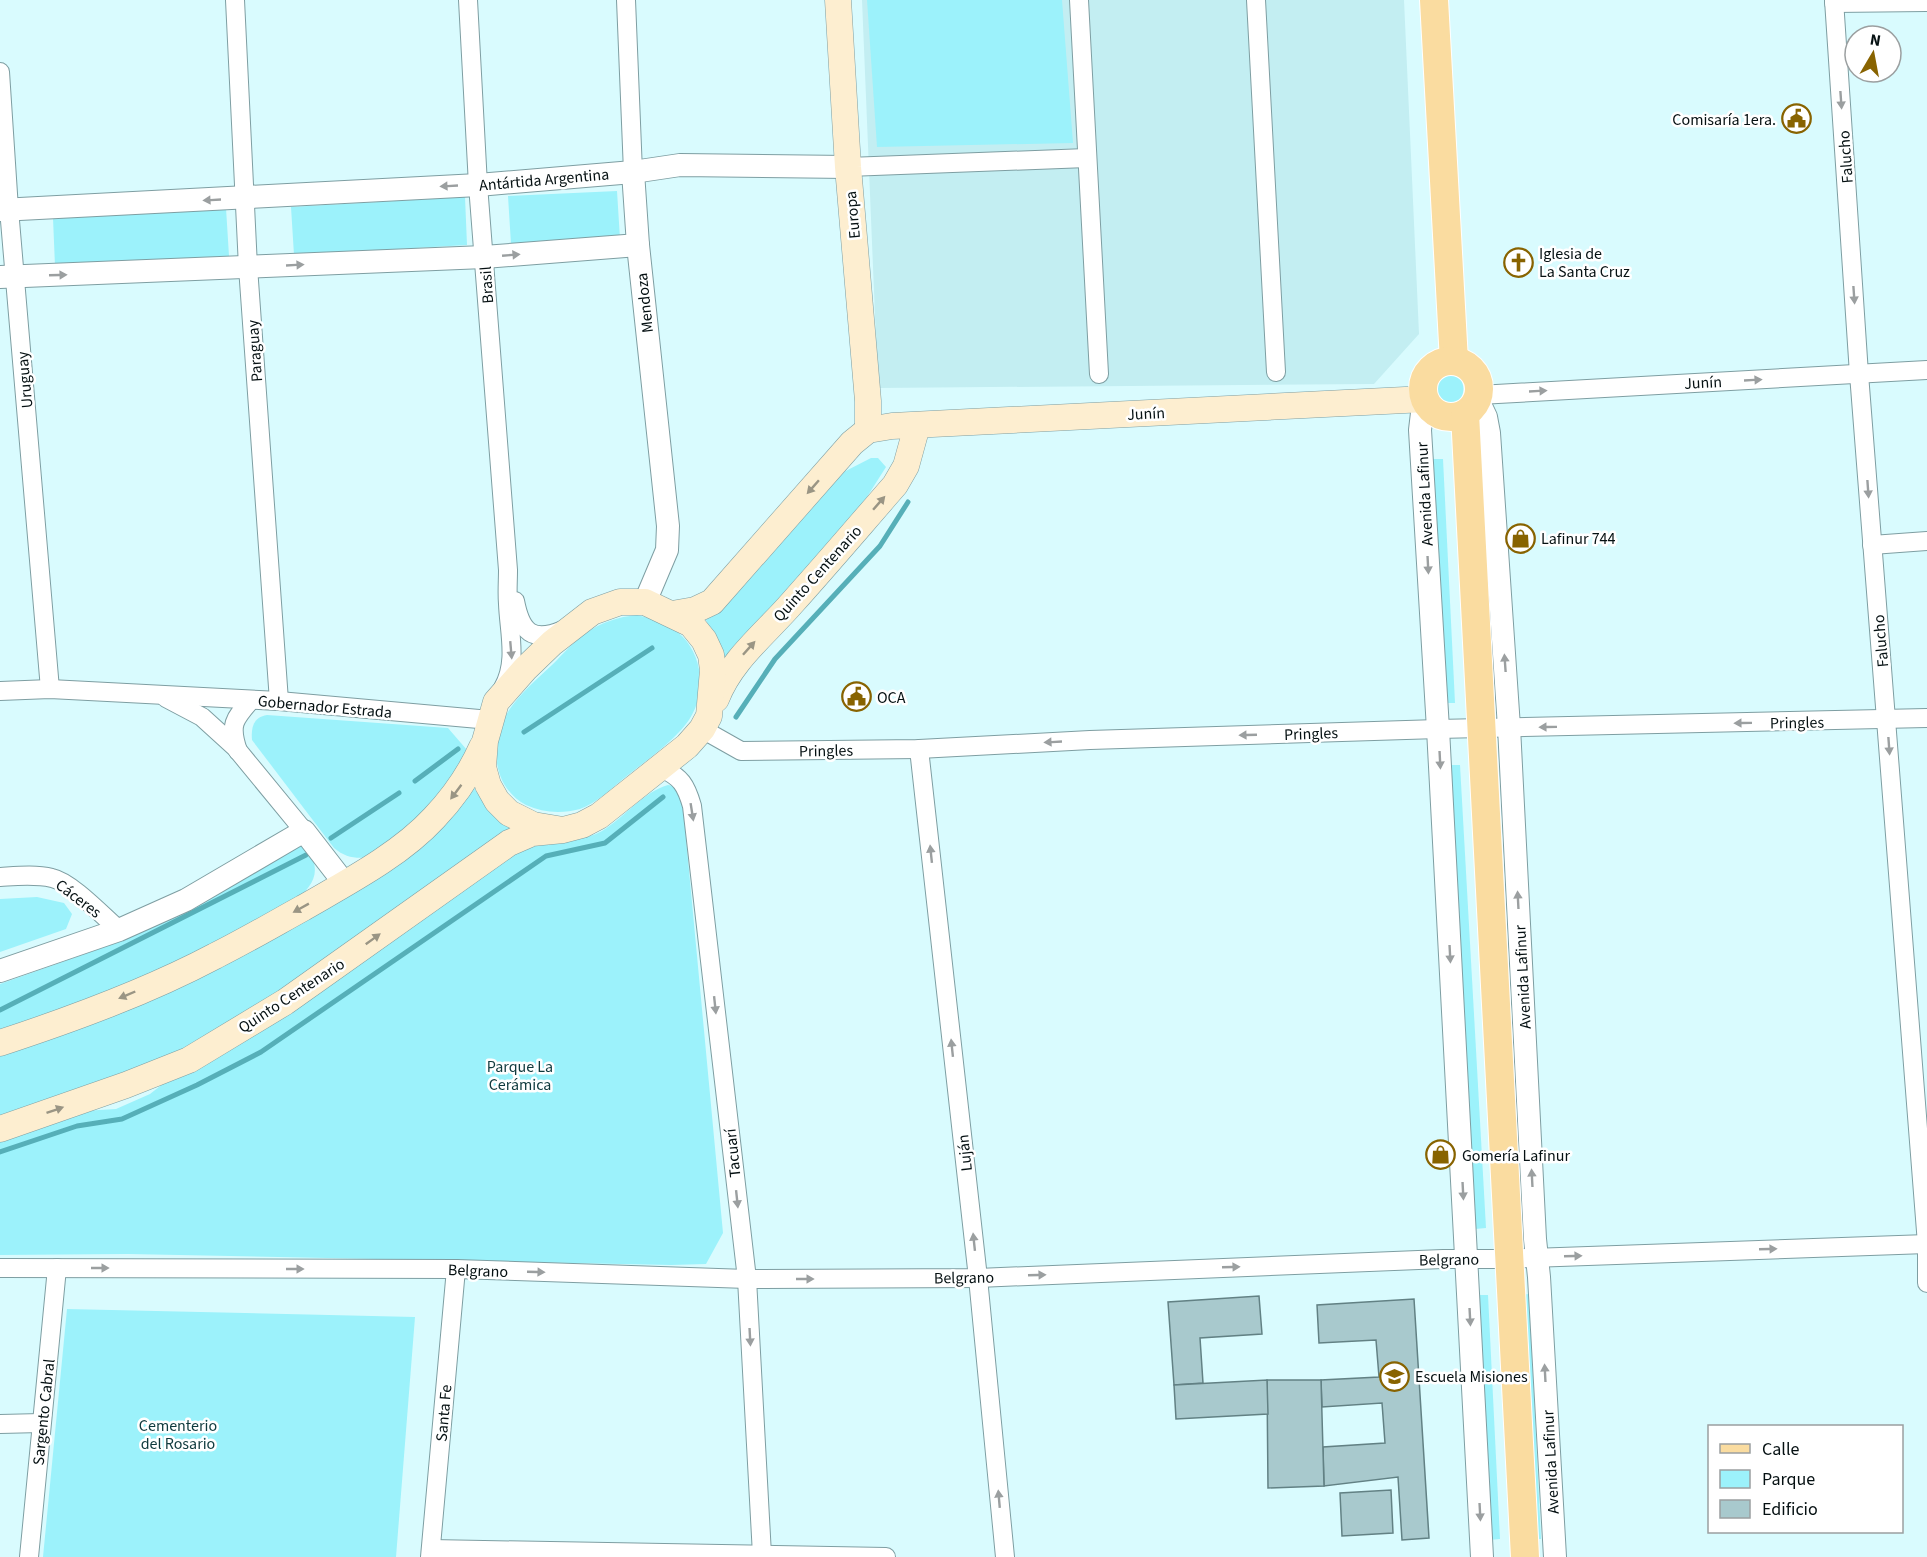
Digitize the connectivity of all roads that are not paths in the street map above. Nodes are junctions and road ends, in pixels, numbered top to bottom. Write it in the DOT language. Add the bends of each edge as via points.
graph roads {
  1 [pos="236,0"];
  2 [pos="468,0"];
  3 [pos="626,0"];
  4 [pos="838,0"];
  5 [pos="1079,0"];
  6 [pos="1256,0"];
  7 [pos="1434,0"];
  8 [pos="1834,2"];
  9 [pos="1927,2"];
  10 [pos="0,72"];
  11 [pos="1087,159"];
  12 [pos="848,167"];
  13 [pos="633,172"];
  14 [pos="478,185"];
  15 [pos="244,198"];
  16 [pos="5,209"];
  17 [pos="638,245"];
  18 [pos="484,257"];
  19 [pos="248,267"];
  20 [pos="8,277"];
  21 [pos="1454,361"];
  22 [pos="1927,370"];
  23 [pos="1276,372"];
  24 [pos="1099,374"];
  25 [pos="1859,374"];
  26 [pos="1453,404"];
  27 [pos="917,426"];
  28 [pos="868,430"];
  29 [pos="1927,541"];
  30 [pos="1872,545"];
  31 [pos="508,570"];
  32 [pos="645,602"];
  33 [pos="592,612"];
  34 [pos="672,614"];
  35 [pos="50,689"];
  36 [pos="0,691"];
  37 [pos="159,695"];
  38 [pos="251,700"];
  39 [pos="279,701"];
  40 [pos="1927,718"];
  41 [pos="1886,720"];
  42 [pos="490,721"];
  43 [pos="705,722"];
  44 [pos="1473,728"];
  45 [pos="919,749"];
  46 [pos="238,751"];
  47 [pos="660,768"];
  48 [pos="563,830"];
  49 [pos="304,831"];
  50 [pos="0,877"];
  51 [pos="345,884"];
  52 [pos="119,930"];
  53 [pos="0,971"];
  54 [pos="0,1043"];
  55 [pos="0,1129"];
  56 [pos="1927,1244"];
  57 [pos="1537,1257"];
  58 [pos="1489,1258"];
  59 [pos="0,1268"];
  60 [pos="57,1268"];
  61 [pos="456,1269"];
  62 [pos="978,1278"];
  63 [pos="747,1279"];
  64 [pos="1927,1283"];
  65 [pos="41,1423"];
  66 [pos="0,1424"];
  67 [pos="430,1553"];
  68 [pos="762,1554"];
  69 [pos="29,1557"];
  70 [pos="886,1557"];
  71 [pos="1005,1557"];
  72 [pos="1482,1557"];
  73 [pos="1507,1557"];
  74 [pos="1524,1557"];
  75 [pos="1555,1557"];
  1 -- 15 [label="street, Paraguay"];
  2 -- 14 [label="street, Brasil"];
  3 -- 13 [label="street, Mendoza"];
  4 -- 12 [label="main road, Europa"];
  5 -- 11 [label="street"];
  6 -- 23 [label="street"];
  7 -- 21 [label="main road"];
  8 -- 9 [label="street"];
  8 -- 25 [label="street, Falucho, one-way"];
  10 -- 16 [label="street, Uruguay"];
  11 -- 12 [label="street, Antártida Argentina"];
  11 -- 24 [label="street"];
  12 -- 13 [label="street, Antártida Argentina" via="680,165"];
  12 -- 28 [label="main road, Europa"];
  13 -- 14 [label="street, Antártida Argentina"];
  13 -- 17 [label="street, Mendoza"];
  14 -- 15 [label="street, Antártida Argentina, one-way"];
  14 -- 18 [label="street, Brasil"];
  15 -- 16 [label="street, Antártida Argentina, one-way"];
  15 -- 19 [label="street, Paraguay"];
  16 -- 20 [label="street, Uruguay"];
  18 -- 17 [label="street, one-way"];
  17 -- 32 [label="street, Mendoza" via="668,526 667,550"];
  19 -- 18 [label="street, one-way"];
  18 -- 31 [label="street, Brasil"];
  20 -- 19 [label="street, one-way"];
  19 -- 39 [label="street, Paraguay"];
  20 -- 35 [label="street, Uruguay"];
  21 -- 26 [label="main road" via="1472,370 1479,381"];
  21 -- 26 [label="main road" via="1432,369 1424,383"];
  22 -- 25 [label="street, Junín"];
  26 -- 25 [label="street, Junín, one-way"];
  25 -- 30 [label="street, Falucho, one-way"];
  26 -- 27 [label="main road, Junín"];
  26 -- 44 [label="main road, Avenida Lafinur" via="1450,460"];
  44 -- 26 [label="street, Avenida Lafinur, one-way" via="1489,433 1486,417"];
  27 -- 28 [label="main road, Junín"];
  43 -- 27 [label="main road, Quinto Centenario, one-way" via="735,664 895,485 906,466"];
  28 -- 34 [label="main road, one-way" via="852,443 712,602"];
  29 -- 30 [label="street"];
  30 -- 41 [label="street, Falucho"];
  31 -- 33 [label="street, Brasil" via="518,619 531,634 554,634"];
  31 -- 42 [label="street, Brasil, one-way" via="512,659 508,680"];
  32 -- 33 [label="main road" via="620,602"];
  32 -- 34 [label="main road"];
  33 -- 42 [label="main road" via="525,669"];
  34 -- 43 [label="main road" via="691,624 711,655 713,684"];
  35 -- 36 [label="street, Gobernador Estrada"];
  35 -- 37 [label="street, Gobernador Estrada"];
  37 -- 38 [label="street, Gobernador Estrada"];
  37 -- 46 [label="street, Gobernador Estrada" via="202,717"];
  38 -- 39 [label="street, Gobernador Estrada"];
  38 -- 46 [label="street" via="237,715 232,732"];
  39 -- 42 [label="street, Gobernador Estrada"];
  40 -- 41 [label="street, Pringles"];
  41 -- 44 [label="street, Pringles, one-way"];
  41 -- 56 [label="street, Falucho, one-way"];
  42 -- 48 [label="main road" via="483,767 497,801 509,813 533,825"];
  42 -- 51 [label="main road, one-way" via="473,767 433,819"];
  43 -- 45 [label="street, Pringles" via="741,751"];
  43 -- 47 [label="main road" via="687,746"];
  44 -- 45 [label="street, Pringles, one-way"];
  57 -- 44 [label="street, Avenida Lafinur, one-way"];
  44 -- 58 [label="main road, Avenida Lafinur"];
  44 -- 58 [label="street, Avenida Lafinur, one-way"];
  62 -- 45 [label="street, Luján, one-way"];
  46 -- 49 [label="street, Gobernador Estrada"];
  47 -- 48 [label="main road" via="600,816"];
  47 -- 63 [label="street, Tacuarí, one-way" via="676,775 687,789 692,806"];
  55 -- 48 [label="main road, Quinto Centenario, one-way" via="189,1060 285,1002 508,843 532,833"];
  49 -- 51 [label="street, Gobernador Estrada"];
  49 -- 52 [label="street" via="186,900"];
  50 -- 52 [label="street, Cáceres" via="55,878"];
  51 -- 54 [label="main road, one-way" via="214,957 76,1018"];
  52 -- 53 [label="street"];
  57 -- 56 [label="street, Belgrano, one-way"];
  56 -- 64 [label="street, Falucho"];
  57 -- 58 [label="street, Belgrano"];
  75 -- 57 [label="street, Avenida Lafinur, one-way"];
  62 -- 58 [label="street, Belgrano, one-way"];
  58 -- 72 [label="street, Avenida Lafinur, one-way"];
  58 -- 73 [label="main road, Avenida Lafinur"];
  58 -- 74 [label="main road, Avenida Lafinur"];
  59 -- 60 [label="street, Belgrano"];
  60 -- 61 [label="street, Belgrano, one-way"];
  60 -- 65 [label="street, Sargento Cabral"];
  61 -- 63 [label="street, Belgrano, one-way"];
  61 -- 67 [label="street, Santa Fe"];
  63 -- 62 [label="street, Belgrano, one-way"];
  71 -- 62 [label="street, Luján, one-way"];
  63 -- 68 [label="street, Tacuarí, one-way"];
  65 -- 66 [label="street"];
  65 -- 69 [label="street, Sargento Cabral"];
  67 -- 68 [label="street"];
  68 -- 70 [label="street"];
}
